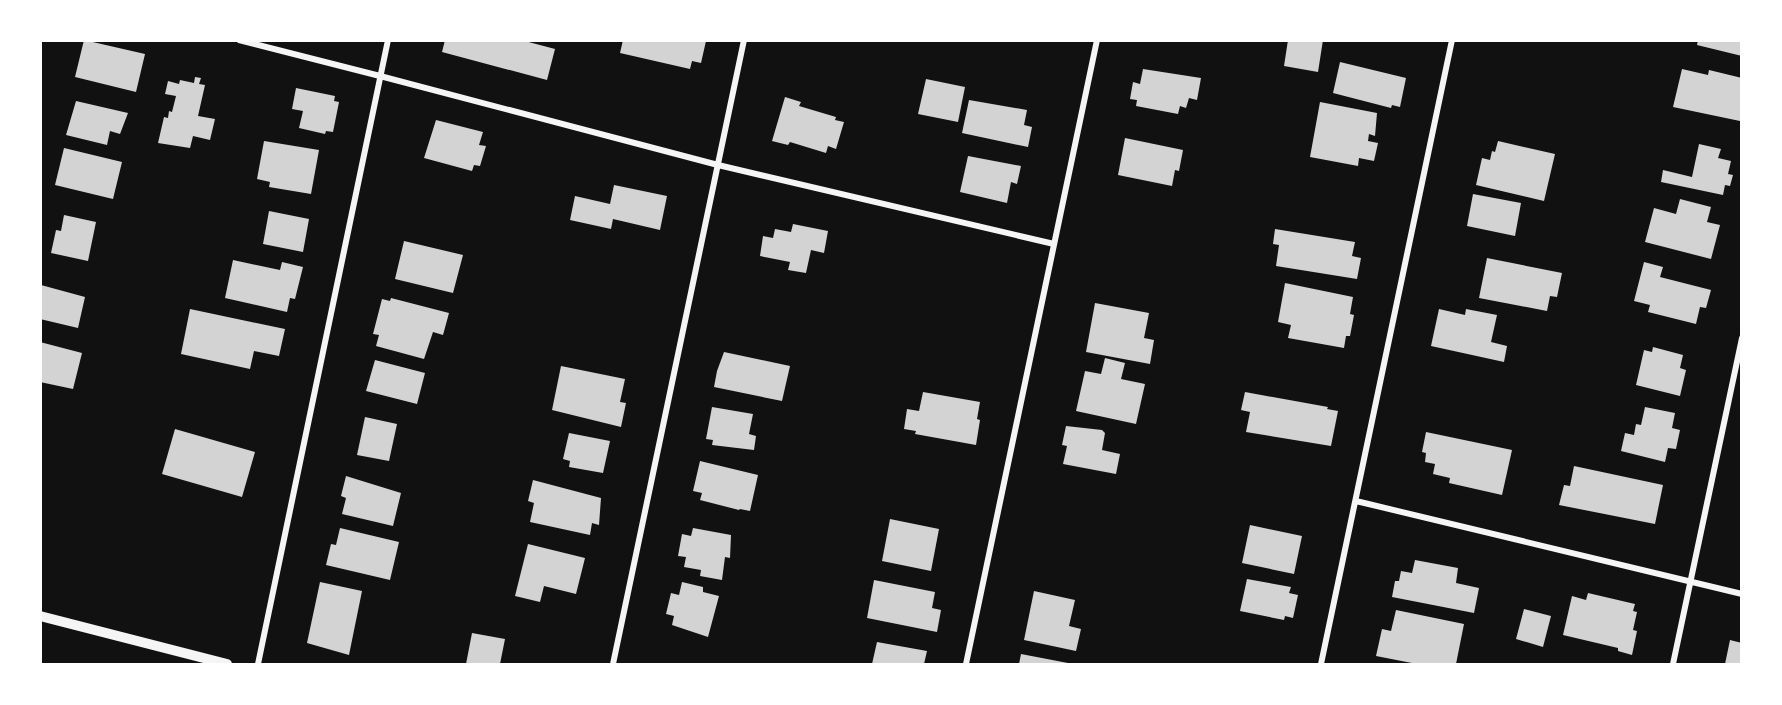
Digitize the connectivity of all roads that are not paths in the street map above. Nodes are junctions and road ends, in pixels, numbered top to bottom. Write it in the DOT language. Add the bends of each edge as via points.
graph roads {
  1 [pos="239,40"];
  2 [pos="388,40"];
  3 [pos="744,40"];
  4 [pos="1097,40"];
  5 [pos="1452,40"];
  6 [pos="380,76"];
  7 [pos="718,165"];
  8 [pos="1054,244"];
  9 [pos="1742,338"];
  10 [pos="1356,501"];
  11 [pos="1690,581"];
  12 [pos="1742,594"];
  13 [pos="40,616"];
  14 [pos="228,664"];
  15 [pos="258,664"];
  16 [pos="613,664"];
  17 [pos="966,664"];
  18 [pos="1322,664"];
  19 [pos="1673,664"];
  1 -- 6 [label="street"];
  2 -- 6 [label="street"];
  3 -- 7 [label="street"];
  4 -- 8 [label="street"];
  5 -- 10 [label="street"];
  6 -- 7 [label="street"];
  6 -- 15 [label="street"];
  7 -- 8 [label="street"];
  7 -- 16 [label="street"];
  8 -- 17 [label="street"];
  9 -- 11 [label="street"];
  10 -- 11 [label="street"];
  10 -- 18 [label="street"];
  11 -- 12 [label="street"];
  11 -- 19 [label="street"];
  13 -- 14 [label="street"];
}
